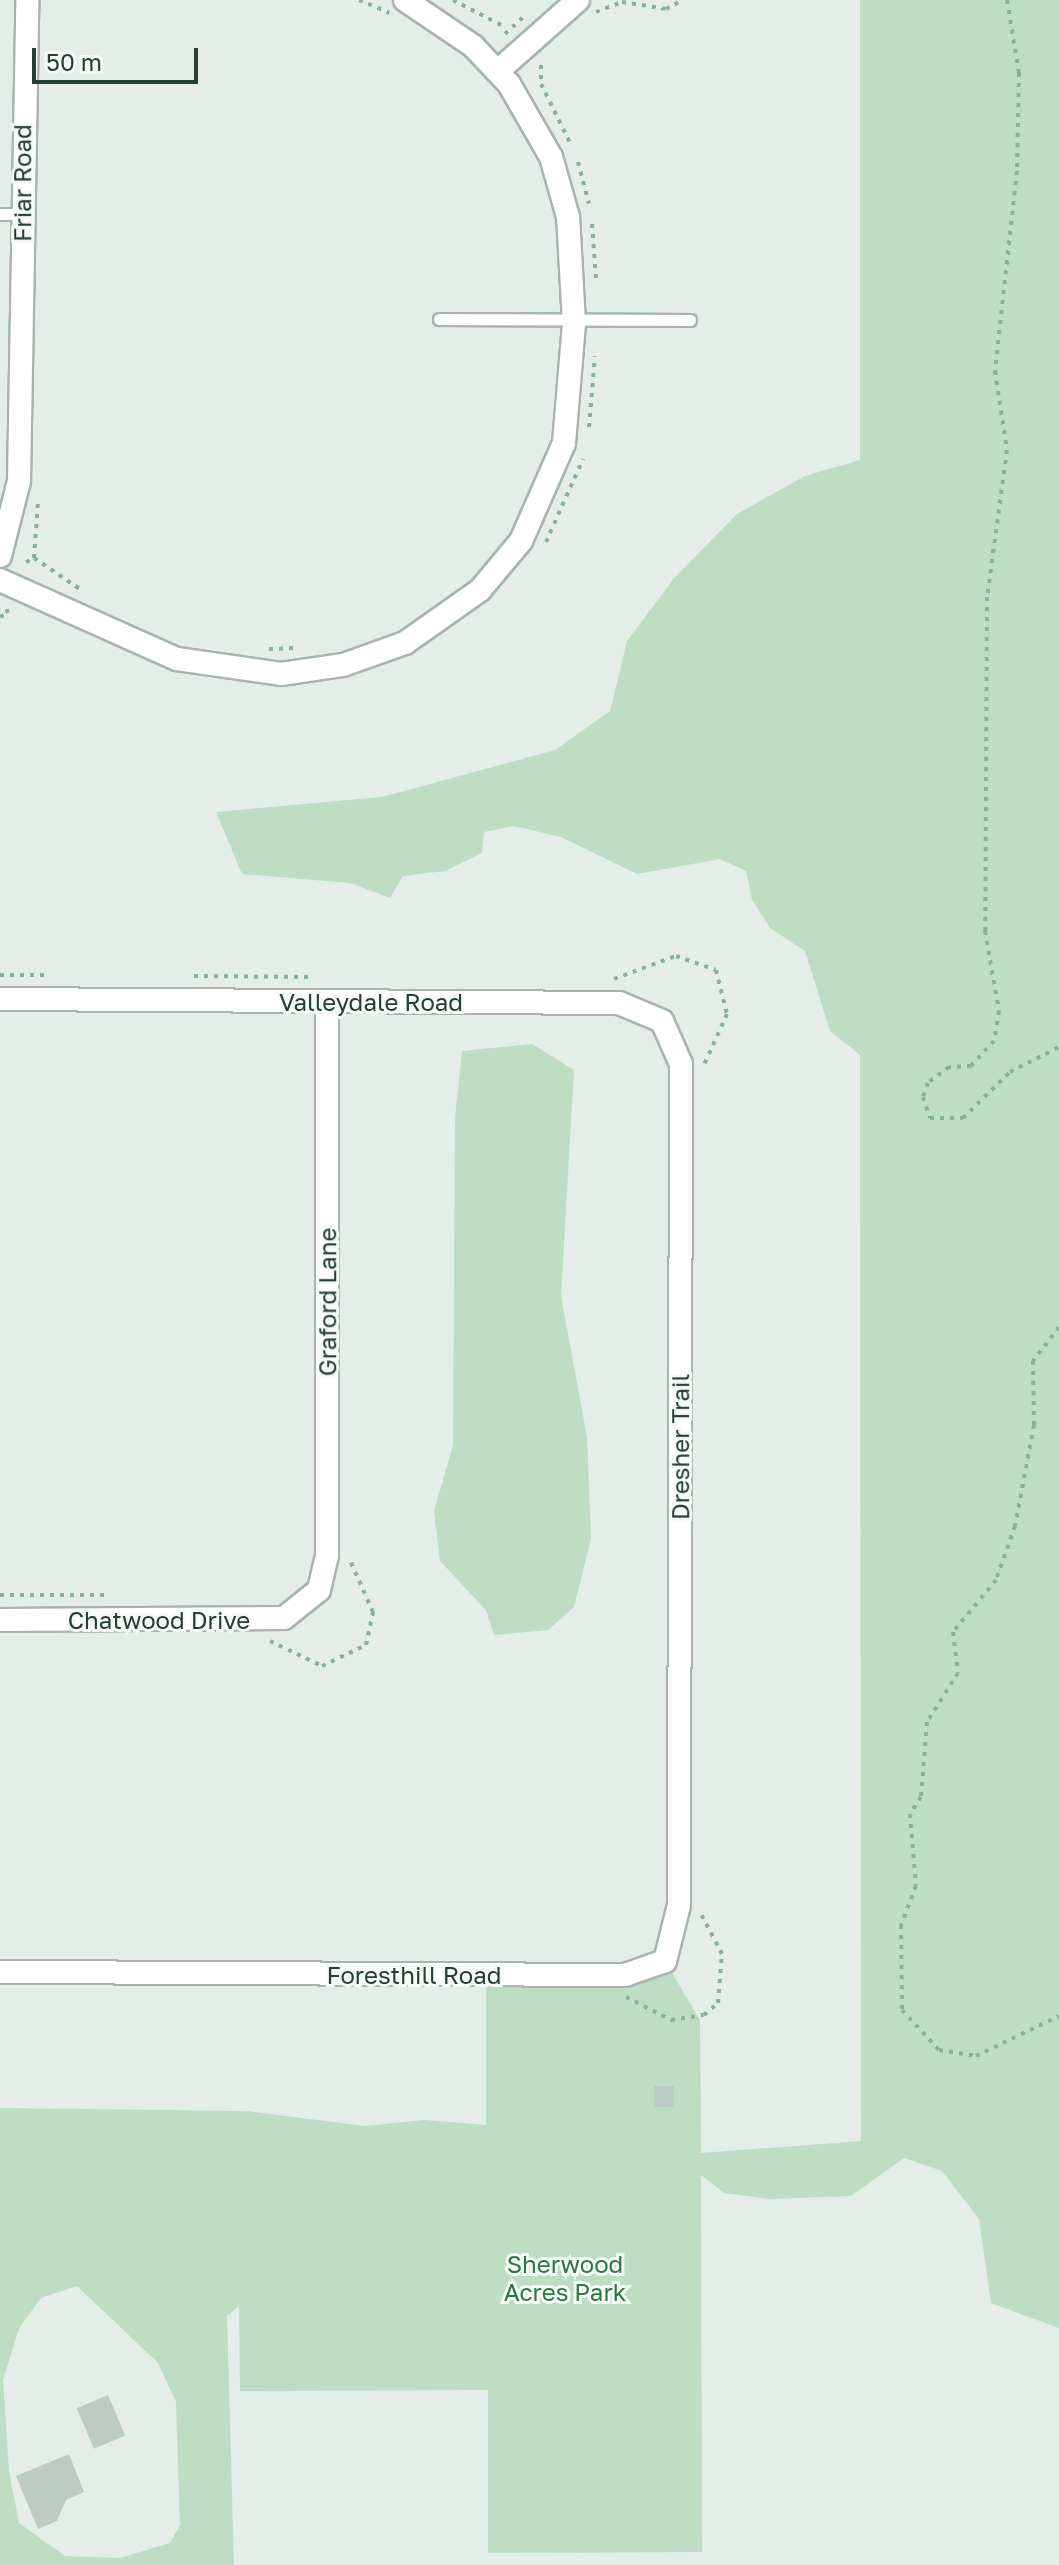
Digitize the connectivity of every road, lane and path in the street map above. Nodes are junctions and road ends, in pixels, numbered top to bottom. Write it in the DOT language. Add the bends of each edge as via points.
graph roads {
  1 [pos="27,0"];
  2 [pos="359,0"];
  3 [pos="453,0"];
  4 [pos="683,0"];
  5 [pos="1007,0"];
  6 [pos="536,7"];
  7 [pos="402,9"];
  8 [pos="583,10"];
  9 [pos="505,27"];
  10 [pos="505,34"];
  11 [pos="548,53"];
  12 [pos="533,62"];
  13 [pos="541,65"];
  14 [pos="498,71"];
  15 [pos="11,214"];
  16 [pos="439,319"];
  17 [pos="585,320"];
  18 [pos="690,320"];
  19 [pos="589,432"];
  20 [pos="586,446"];
  21 [pos="540,552"];
  22 [pos="0,556"];
  23 [pos="26,562"];
  24 [pos="0,580"];
  25 [pos="93,596"];
  26 [pos="5,605"];
  27 [pos="19,611"];
  28 [pos="8,613"];
  29 [pos="0,617"];
  30 [pos="312,646"];
  31 [pos="256,649"];
  32 [pos="0,975"];
  33 [pos="57,975"];
  34 [pos="191,976"];
  35 [pos="325,977"];
  36 [pos="604,980"];
  37 [pos="0,999"];
  38 [pos="327,1002"];
  39 [pos="1059,1047"];
  40 [pos="703,1071"];
  41 [pos="681,1091"];
  42 [pos="1059,1327"];
  43 [pos="348,1540"];
  44 [pos="0,1595"];
  45 [pos="115,1595"];
  46 [pos="313,1600"];
  47 [pos="0,1620"];
  48 [pos="255,1640"];
  49 [pos="679,1803"];
  50 [pos="699,1907"];
  51 [pos="0,1972"];
  52 [pos="611,1995"];
  53 [pos="1059,2016"];
  1 -- 15 [label="street, Friar Road"];
  2 -- 7 [label="path"];
  3 -- 9 [label="path"];
  4 -- 8 [label="path" via="650,10 612,3"];
  5 -- 39 [label="path" via="1019,73 1017,171 995,371 1007,450 987,597 985,931 999,1011 994,1041 971,1066 949,1067 928,1083 923,1097 930,1118 963,1118 1010,1072"];
  6 -- 9 [label="path"];
  7 -- 14 [label="street"];
  8 -- 14 [label="street"];
  9 -- 10 [label="path"];
  11 -- 13 [label="path"];
  12 -- 13 [label="path"];
  13 -- 17 [label="path" via="541,84 587,192"];
  14 -- 17 [label="street" via="540,131 561,184"];
  15 -- 22 [label="street, Friar Road" via="19,481"];
  16 -- 17 [label="lane"];
  17 -- 18 [label="lane"];
  17 -- 19 [label="path"];
  17 -- 24 [label="street" via="564,443 538,512 480,590 405,643 310,671 224,670 150,648"];
  20 -- 21 [label="path"];
  23 -- 25 [label="path" via="34,558"];
  26 -- 28 [label="path"];
  27 -- 28 [label="path"];
  28 -- 29 [label="path"];
  30 -- 31 [label="path"];
  32 -- 33 [label="path"];
  34 -- 35 [label="path"];
  36 -- 40 [label="path" via="636,975 676,956 716,970 727,1014"];
  37 -- 38 [label="street, Valleydale Road"];
  38 -- 41 [label="street, Valleydale Road" via="631,1005 671,1031"];
  38 -- 46 [label="street, Graford Lane" via="327,1556"];
  41 -- 49 [label="street, Dresher Trail"];
  42 -- 53 [label="path" via="1033,1361 1034,1425 1015,1526 996,1580 953,1632 958,1673 927,1722 921,1797 910,1814 916,1886 901,1938 902,2010 939,2050 976,2056"];
  43 -- 48 [label="path" via="352,1572 373,1612 366,1645 322,1666"];
  44 -- 45 [label="path"];
  46 -- 47 [label="street, Chatwood Drive" via="284,1618 247,1621"];
  49 -- 51 [label="street, Foresthill Road" via="673,1947 665,1961 640,1974"];
  50 -- 52 [label="path" via="722,1954 718,2003 704,2015 671,2020"];
}
